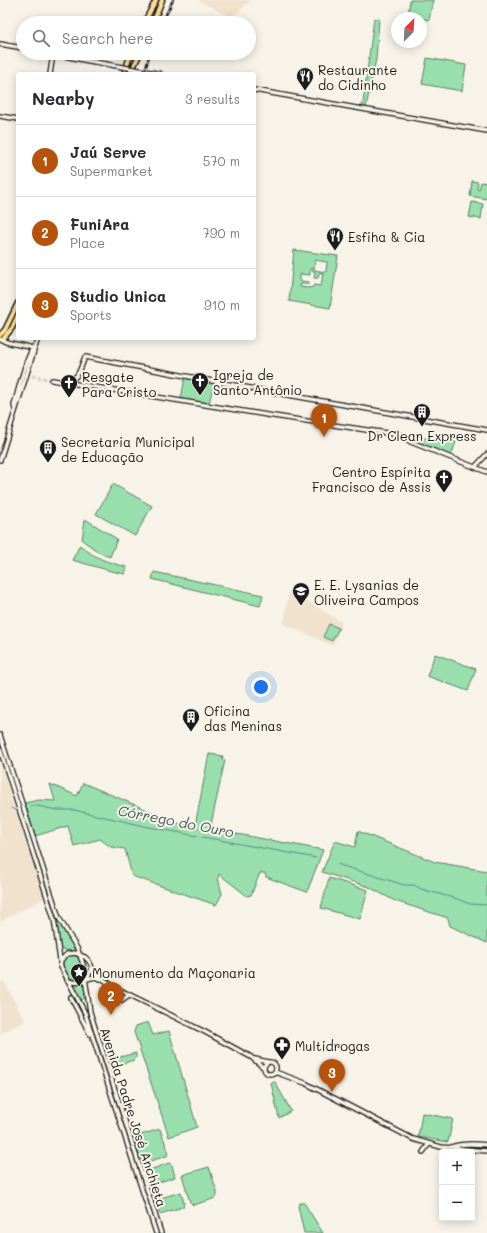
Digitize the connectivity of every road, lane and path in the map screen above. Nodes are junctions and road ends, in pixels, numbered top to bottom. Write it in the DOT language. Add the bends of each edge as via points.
graph roads {
  1 [pos="156,0"];
  2 [pos="162,0"];
  3 [pos="148,16"];
  4 [pos="156,16"];
  5 [pos="0,44"];
  6 [pos="16,47"];
  7 [pos="52,60"];
  8 [pos="89,60"];
  9 [pos="129,60"];
  10 [pos="137,60"];
  11 [pos="50,72"];
  12 [pos="125,72"];
  13 [pos="131,72"];
  14 [pos="152,72"];
  15 [pos="256,90"];
  16 [pos="0,116"];
  17 [pos="16,120"];
  18 [pos="487,131"];
  19 [pos="16,307"];
  20 [pos="16,319"];
  21 [pos="0,335"];
  22 [pos="2,339"];
  23 [pos="37,340"];
  24 [pos="35,347"];
  25 [pos="25,375"];
  26 [pos="32,376"];
  27 [pos="77,377"];
  28 [pos="52,380"];
  29 [pos="64,382"];
  30 [pos="78,384"];
  31 [pos="487,430"];
  32 [pos="487,454"];
  33 [pos="0,460"];
  34 [pos="475,467"];
  35 [pos="487,472"];
  36 [pos="0,735"];
  37 [pos="0,749"];
  38 [pos="58,950"];
  39 [pos="70,953"];
  40 [pos="79,955"];
  41 [pos="60,963"];
  42 [pos="92,968"];
  43 [pos="67,979"];
  44 [pos="86,979"];
  45 [pos="106,981"];
  46 [pos="130,995"];
  47 [pos="71,998"];
  48 [pos="87,999"];
  49 [pos="122,1000"];
  50 [pos="80,1002"];
  51 [pos="74,1004"];
  52 [pos="92,1038"];
  53 [pos="251,1057"];
  54 [pos="268,1062"];
  55 [pos="277,1066"];
  56 [pos="264,1068"];
  57 [pos="275,1072"];
  58 [pos="288,1076"];
  59 [pos="428,1144"];
  60 [pos="487,1145"];
  61 [pos="450,1148"];
  62 [pos="487,1150"];
  63 [pos="423,1152"];
  64 [pos="156,1233"];
  65 [pos="162,1233"];
  1 -- 3 [label="main road"];
  2 -- 4 [label="main road"];
  5 -- 6 [label="street"];
  7 -- 11 [label="street"];
  8 -- 14 [label="street, bridge"];
  9 -- 12 [label="main road"];
  10 -- 13 [label="main road"];
  15 -- 18 [label="street"];
  16 -- 17 [label="street"];
  19 -- 21 [label="main road"];
  20 -- 22 [label="main road"];
  22 -- 24 [label="street"];
  23 -- 24 [label="street"];
  24 -- 25 [label="street"];
  25 -- 26 [label="street"];
  25 -- 33 [label="street" via="18,406"];
  27 -- 29 [label="street"];
  27 -- 30 [label="street"];
  27 -- 31 [label="street" via="85,357"];
  28 -- 29 [label="street"];
  29 -- 30 [label="street"];
  30 -- 34 [label="street" via="400,435 411,442"];
  32 -- 34 [label="street"];
  34 -- 35 [label="street"];
  36 -- 40 [label="street, Avenida Padre José Anchieta" via="59,918"];
  37 -- 38 [label="street, Avenida Padre José Anchieta" via="54,919"];
  38 -- 39 [label="street"];
  38 -- 41 [label="street, Avenida Padre José Anchieta"];
  39 -- 40 [label="street"];
  39 -- 41 [label="street" via="65,955"];
  40 -- 42 [label="street" via="89,961"];
  40 -- 44 [label="street, Avenida Padre José Anchieta"];
  41 -- 43 [label="street, Avenida Padre José Anchieta"];
  42 -- 44 [label="street"];
  42 -- 45 [label="street"];
  43 -- 44 [label="street" via="76,983"];
  43 -- 50 [label="street, Avenida Padre José Anchieta"];
  44 -- 45 [label="street"];
  44 -- 48 [label="street, Avenida Padre José Anchieta"];
  45 -- 46 [label="street"];
  46 -- 49 [label="street"];
  46 -- 53 [label="street" via="201,1029"];
  47 -- 51 [label="street"];
  48 -- 50 [label="street"];
  48 -- 65 [label="street, Avenida Padre José Anchieta"];
  50 -- 51 [label="street"];
  50 -- 52 [label="street, Avenida Padre José Anchieta"];
  51 -- 52 [label="street"];
  52 -- 64 [label="street, Avenida Padre José Anchieta"];
  53 -- 54 [label="street"];
  53 -- 56 [label="street"];
  54 -- 55 [label="street" via="274,1062"];
  54 -- 56 [label="street"];
  55 -- 57 [label="street"];
  55 -- 58 [label="street"];
  56 -- 57 [label="street" via="268,1073"];
  57 -- 58 [label="street"];
  58 -- 59 [label="street" via="408,1137"];
  59 -- 61 [label="street"];
  59 -- 63 [label="street"];
  60 -- 61 [label="street" via="456,1145"];
  61 -- 62 [label="street"];
}
